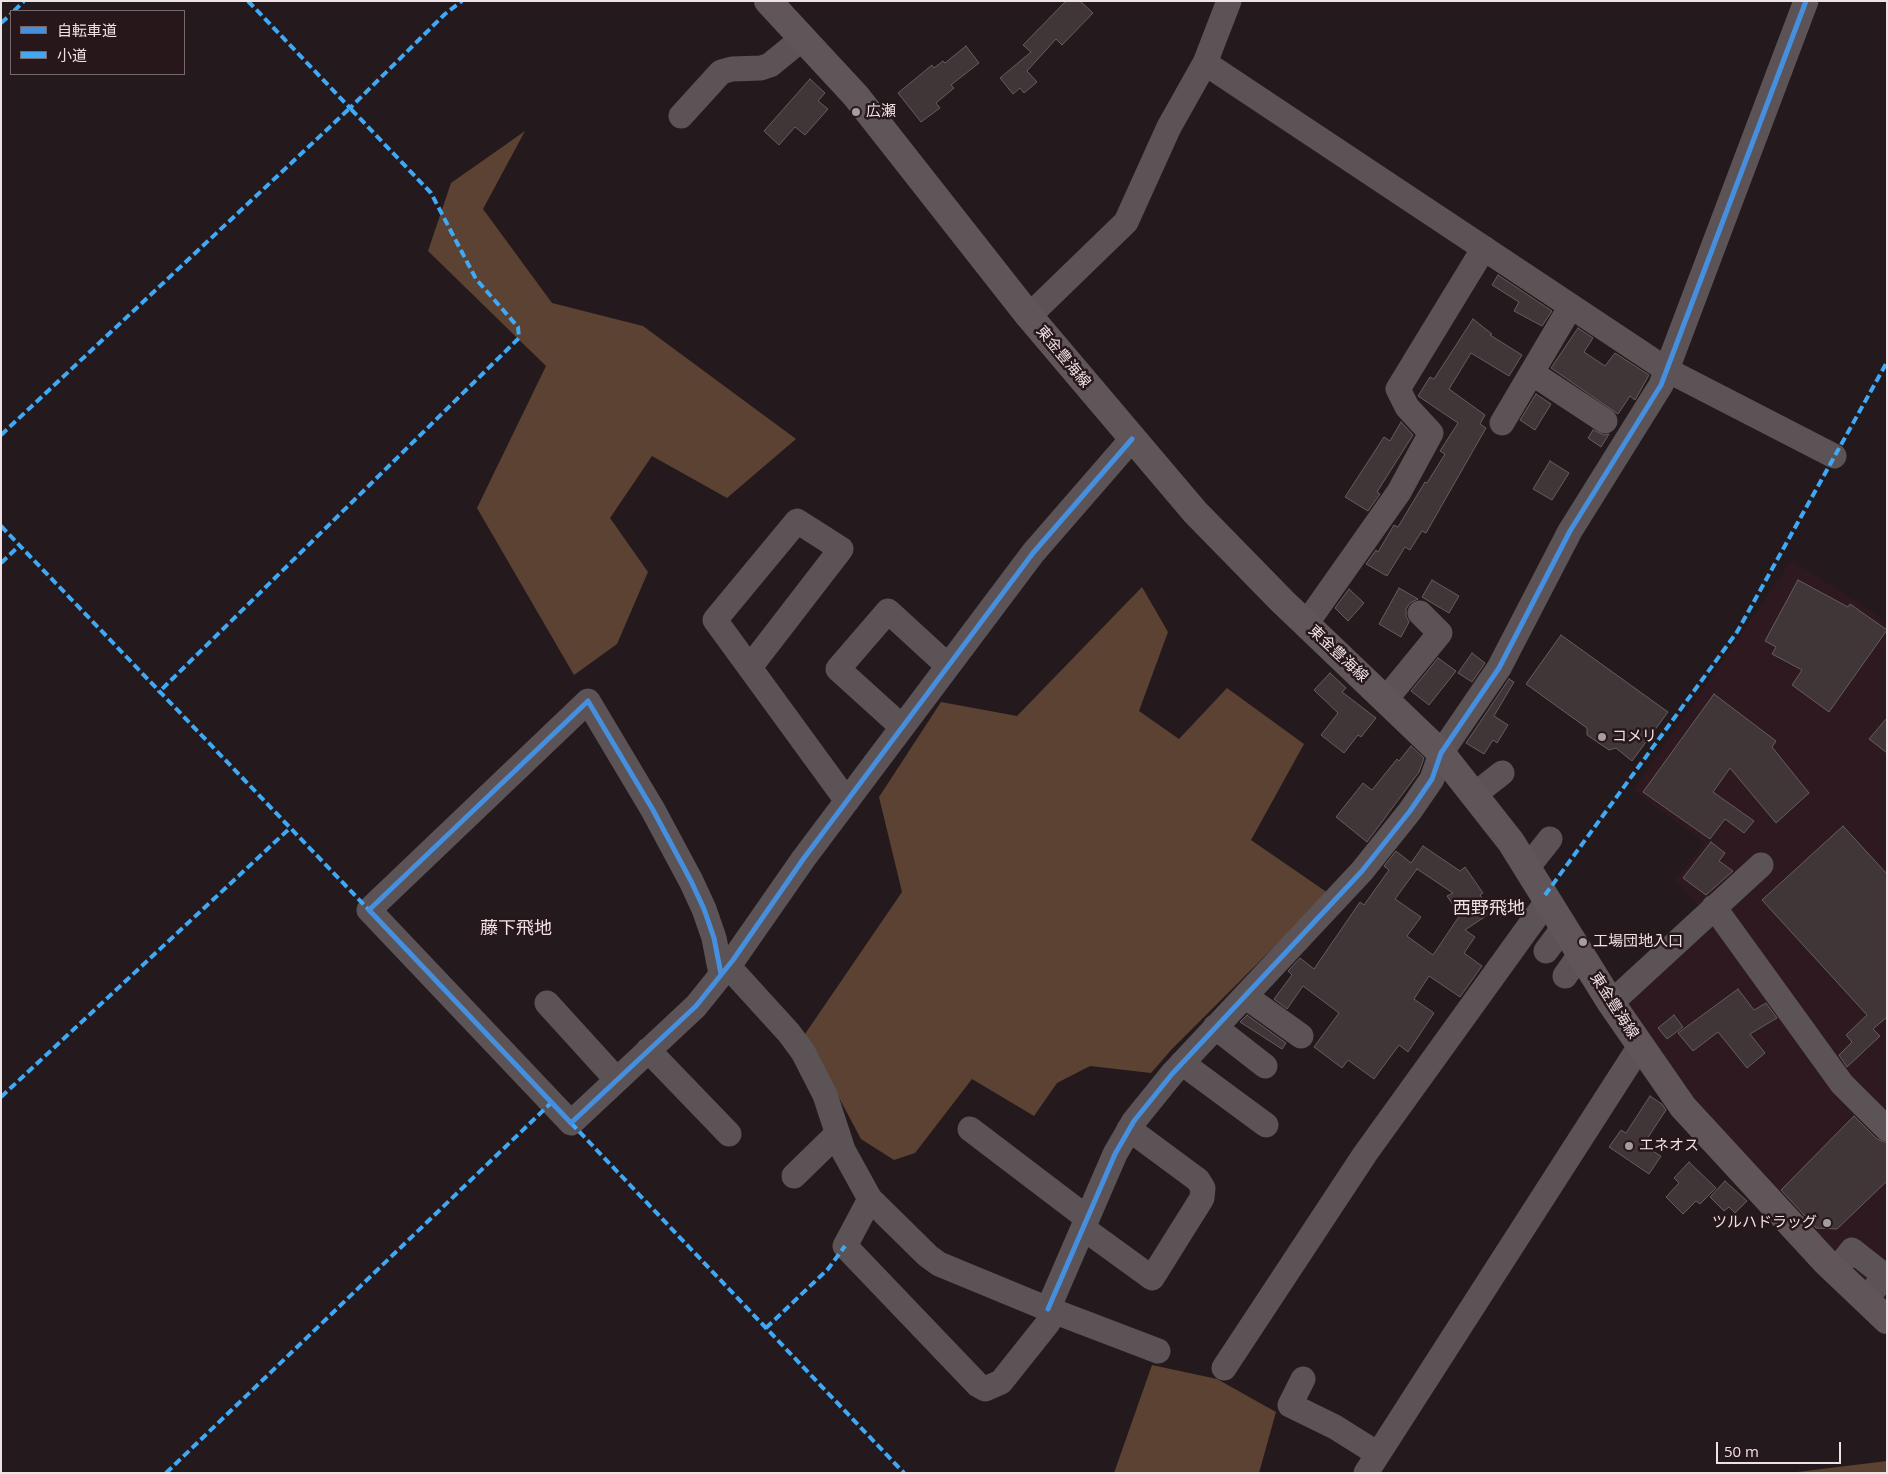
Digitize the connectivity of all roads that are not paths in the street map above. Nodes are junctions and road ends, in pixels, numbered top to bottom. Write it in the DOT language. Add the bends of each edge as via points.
graph roads {
  1 [pos="768,1"];
  2 [pos="1228,1"];
  3 [pos="1806,1"];
  4 [pos="803,38"];
  5 [pos="1205,62"];
  6 [pos="681,116"];
  7 [pos="1484,248"];
  8 [pos="1571,306"];
  9 [pos="1029,316"];
  10 [pos="1667,370"];
  11 [pos="1532,373"];
  12 [pos="1605,420"];
  13 [pos="1502,423"];
  14 [pos="1132,439"];
  15 [pos="1834,456"];
  16 [pos="1420,613"];
  17 [pos="1306,624"];
  18 [pos="948,666"];
  19 [pos="750,667"];
  20 [pos="1386,699"];
  21 [pos="902,727"];
  22 [pos="1441,753"];
  23 [pos="1502,773"];
  24 [pos="1474,795"];
  25 [pos="847,801"];
  26 [pos="1550,839"];
  27 [pos="1761,865"];
  28 [pos="1528,868"];
  29 [pos="1548,900"];
  30 [pos="1714,907"];
  31 [pos="1564,927"];
  32 [pos="1546,951"];
  33 [pos="1581,953"];
  34 [pos="725,970"];
  35 [pos="1565,976"];
  36 [pos="1244,996"];
  37 [pos="547,1003"];
  38 [pos="1611,1003"];
  39 [pos="1215,1027"];
  40 [pos="1301,1036"];
  41 [pos="1640,1046"];
  42 [pos="648,1050"];
  43 [pos="1182,1063"];
  44 [pos="1265,1066"];
  45 [pos="617,1080"];
  46 [pos="1266,1125"];
  47 [pos="970,1129"];
  48 [pos="1130,1129"];
  49 [pos="1887,1129"];
  50 [pos="729,1134"];
  51 [pos="837,1134"];
  52 [pos="794,1176"];
  53 [pos="870,1200"];
  54 [pos="1085,1223"];
  55 [pos="1050,1310"];
  56 [pos="1887,1320"];
  57 [pos="1158,1351"];
  58 [pos="1224,1368"];
  59 [pos="1303,1380"];
  60 [pos="1373,1467"];
  1 -- 4 [label="main road, 東金豊海線"];
  2 -- 5 [label="street"];
  3 -- 10 [label="street"];
  4 -- 6 [label="street" via="770,65 721,72"];
  4 -- 9 [label="main road, 東金豊海線" via="856,96"];
  5 -- 7 [label="street"];
  5 -- 9 [label="street" via="1169,127 1126,222"];
  7 -- 8 [label="street"];
  7 -- 17 [label="street" via="1398,389 1406,407 1431,433 1399,492"];
  8 -- 10 [label="street"];
  8 -- 11 [label="street"];
  9 -- 14 [label="main road, 東金豊海線"];
  10 -- 15 [label="street"];
  10 -- 22 [label="street" via="1662,385 1570,531 1499,668"];
  11 -- 12 [label="street"];
  11 -- 13 [label="street"];
  14 -- 17 [label="main road, 東金豊海線" via="1195,512"];
  14 -- 18 [label="street" via="1033,553"];
  16 -- 20 [label="street" via="1440,633"];
  17 -- 20 [label="main road, 東金豊海線"];
  18 -- 21 [label="street"];
  18 -- 21 [label="street" via="888,611 838,669"];
  19 -- 19 [label="street" via="715,620 797,521 841,550"];
  19 -- 25 [label="street"];
  20 -- 22 [label="main road, 東金豊海線"];
  21 -- 25 [label="street"];
  22 -- 24 [label="main road, 東金豊海線"];
  22 -- 36 [label="street" via="1432,779 1362,871"];
  23 -- 24 [label="street"];
  24 -- 28 [label="main road, 東金豊海線"];
  25 -- 34 [label="street"];
  26 -- 28 [label="street"];
  27 -- 30 [label="street"];
  28 -- 29 [label="main road, 東金豊海線"];
  29 -- 31 [label="main road, 東金豊海線"];
  29 -- 58 [label="street" via="1366,1154"];
  30 -- 38 [label="street"];
  30 -- 49 [label="street" via="1842,1084"];
  31 -- 32 [label="street"];
  31 -- 33 [label="main road, 東金豊海線"];
  33 -- 35 [label="street"];
  33 -- 38 [label="main road, 東金豊海線"];
  34 -- 42 [label="street" via="696,1006"];
  34 -- 45 [label="street" via="691,881 588,701 369,910 571,1123"];
  34 -- 51 [label="street" via="789,1033 802,1052 825,1095"];
  36 -- 39 [label="street"];
  36 -- 40 [label="street"];
  37 -- 45 [label="street"];
  38 -- 41 [label="main road, 東金豊海線"];
  39 -- 43 [label="street"];
  39 -- 44 [label="street"];
  41 -- 56 [label="main road, 東金豊海線" via="1683,1107 1835,1271"];
  41 -- 60 [label="street"];
  42 -- 45 [label="street"];
  42 -- 50 [label="street"];
  43 -- 46 [label="street"];
  43 -- 48 [label="street"];
  47 -- 54 [label="street"];
  48 -- 54 [label="street" via="1115,1154"];
  48 -- 54 [label="street" via="1198,1180 1203,1188 1202,1198 1152,1278"];
  51 -- 52 [label="street"];
  51 -- 53 [label="street"];
  53 -- 55 [label="street" via="940,1264"];
  53 -- 55 [label="street" via="845,1246 978,1385 985,1389 1001,1382 1048,1323"];
  54 -- 55 [label="street"];
  55 -- 57 [label="street"];
  59 -- 60 [label="street" via="1290,1405 1335,1427"];
}
